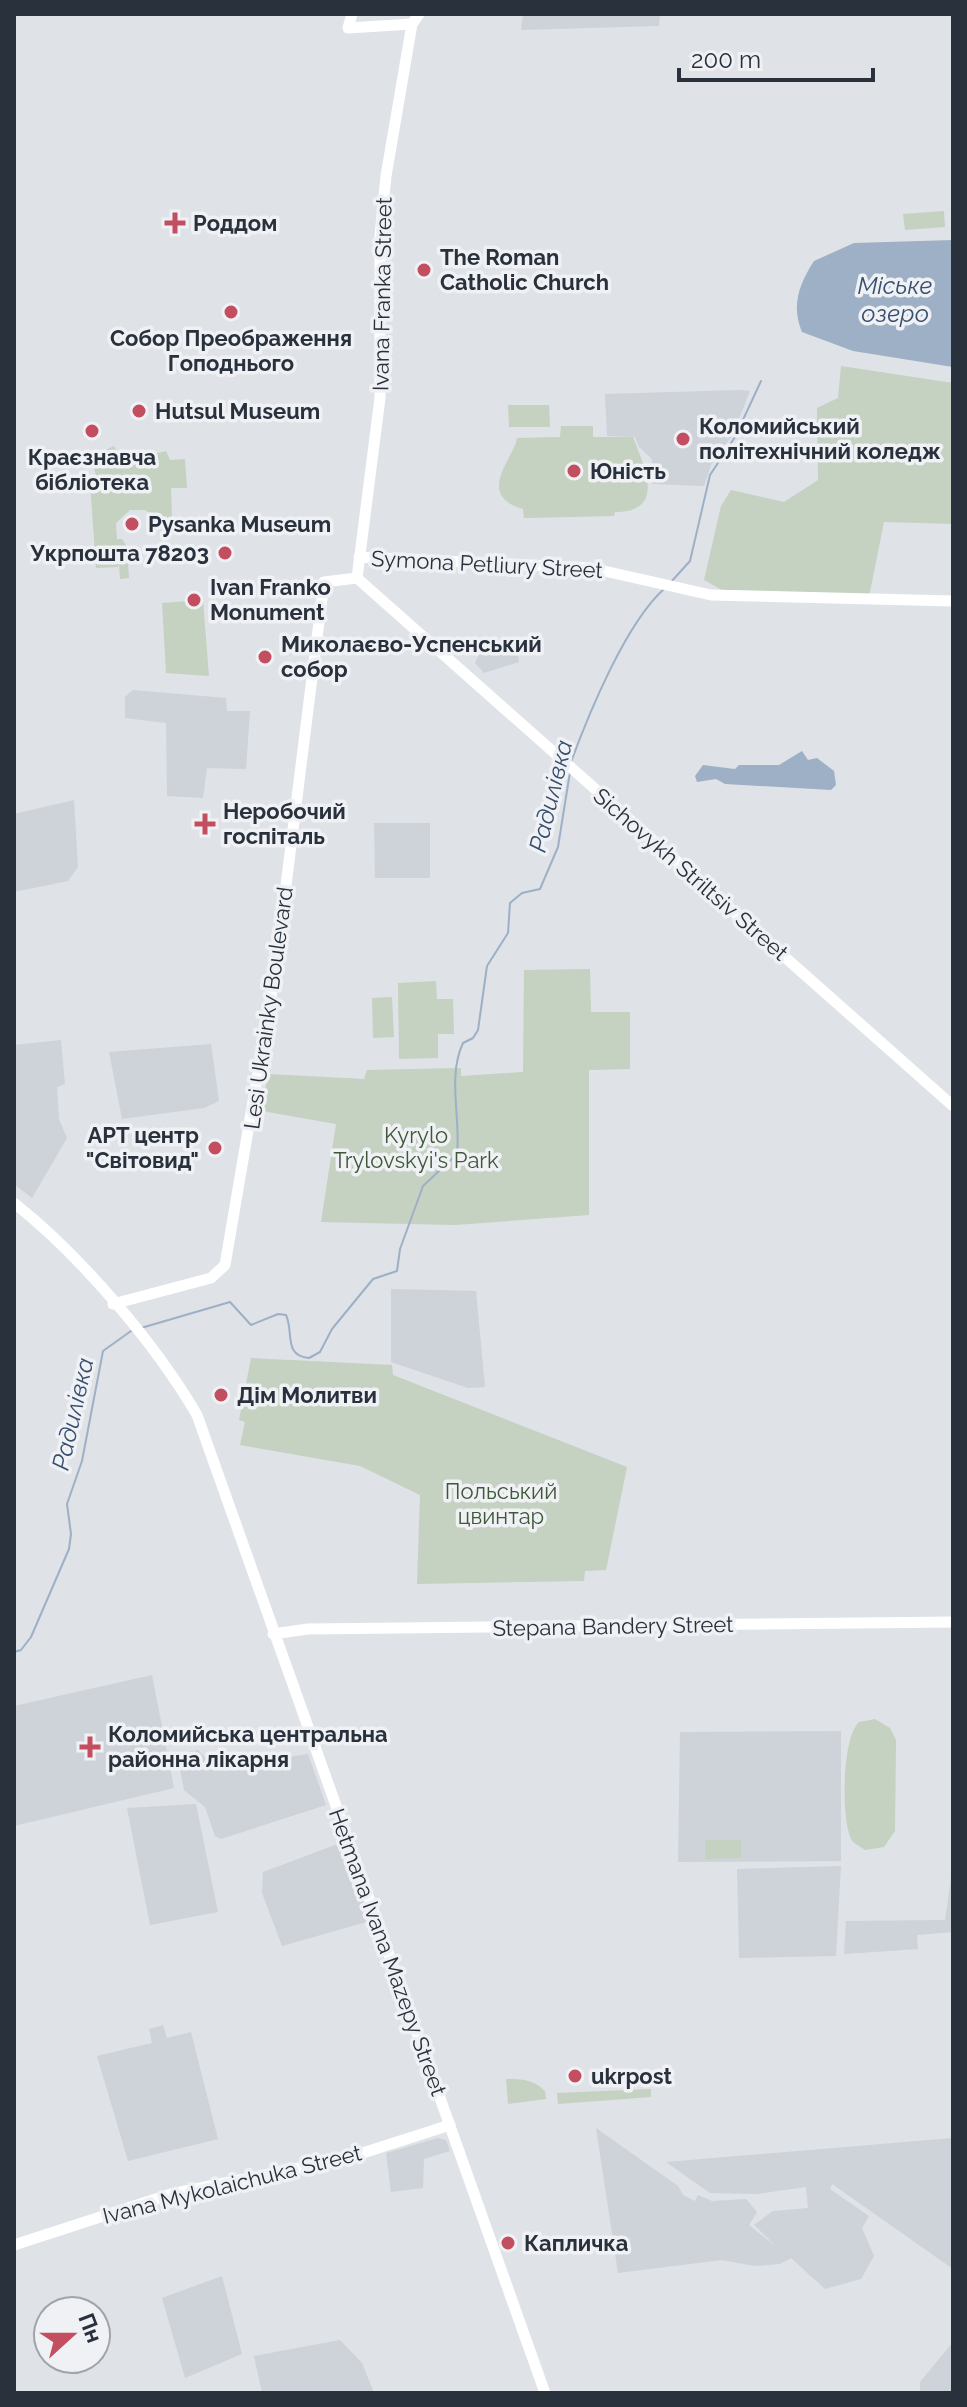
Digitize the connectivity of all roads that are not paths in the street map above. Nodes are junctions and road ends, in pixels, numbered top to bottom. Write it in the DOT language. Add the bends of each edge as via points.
graph roads {
  1 [pos="352,14"];
  2 [pos="415,19"];
  3 [pos="359,557"];
  4 [pos="357,578"];
  5 [pos="953,601"];
  6 [pos="953,1106"];
  7 [pos="14,1203"];
  8 [pos="113,1304"];
  9 [pos="953,1622"];
  10 [pos="273,1634"];
  11 [pos="450,2125"];
  12 [pos="14,2245"];
  13 [pos="545,2393"];
  1 -- 2 [label="street" via="348,28"];
  2 -- 3 [label="street, Ivana Franka Street" via="386,176 380,236 380,398"];
  3 -- 4 [label="street, Ivana Franka Street"];
  3 -- 5 [label="street, Symona Petliury Street" via="591,568 680,589 740,596"];
  4 -- 6 [label="street, Sichovykh Striltsiv Street"];
  4 -- 8 [label="street, Lesi Ukrainky Boulevard" via="324,582 259,1083 225,1265 211,1278"];
  7 -- 8 [label="street, Hetmana Ivana Mazepy Street" via="68,1251"];
  8 -- 10 [label="street, Hetmana Ivana Mazepy Street" via="197,1415"];
  9 -- 10 [label="street, Stepana Bandery Street" via="308,1629"];
  10 -- 11 [label="street, Hetmana Ivana Mazepy Street"];
  11 -- 12 [label="street, Ivana Mykolaichuka Street" via="347,2158 171,2194"];
  11 -- 13 [label="street, Hetmana Ivana Mazepy Street"];
}
